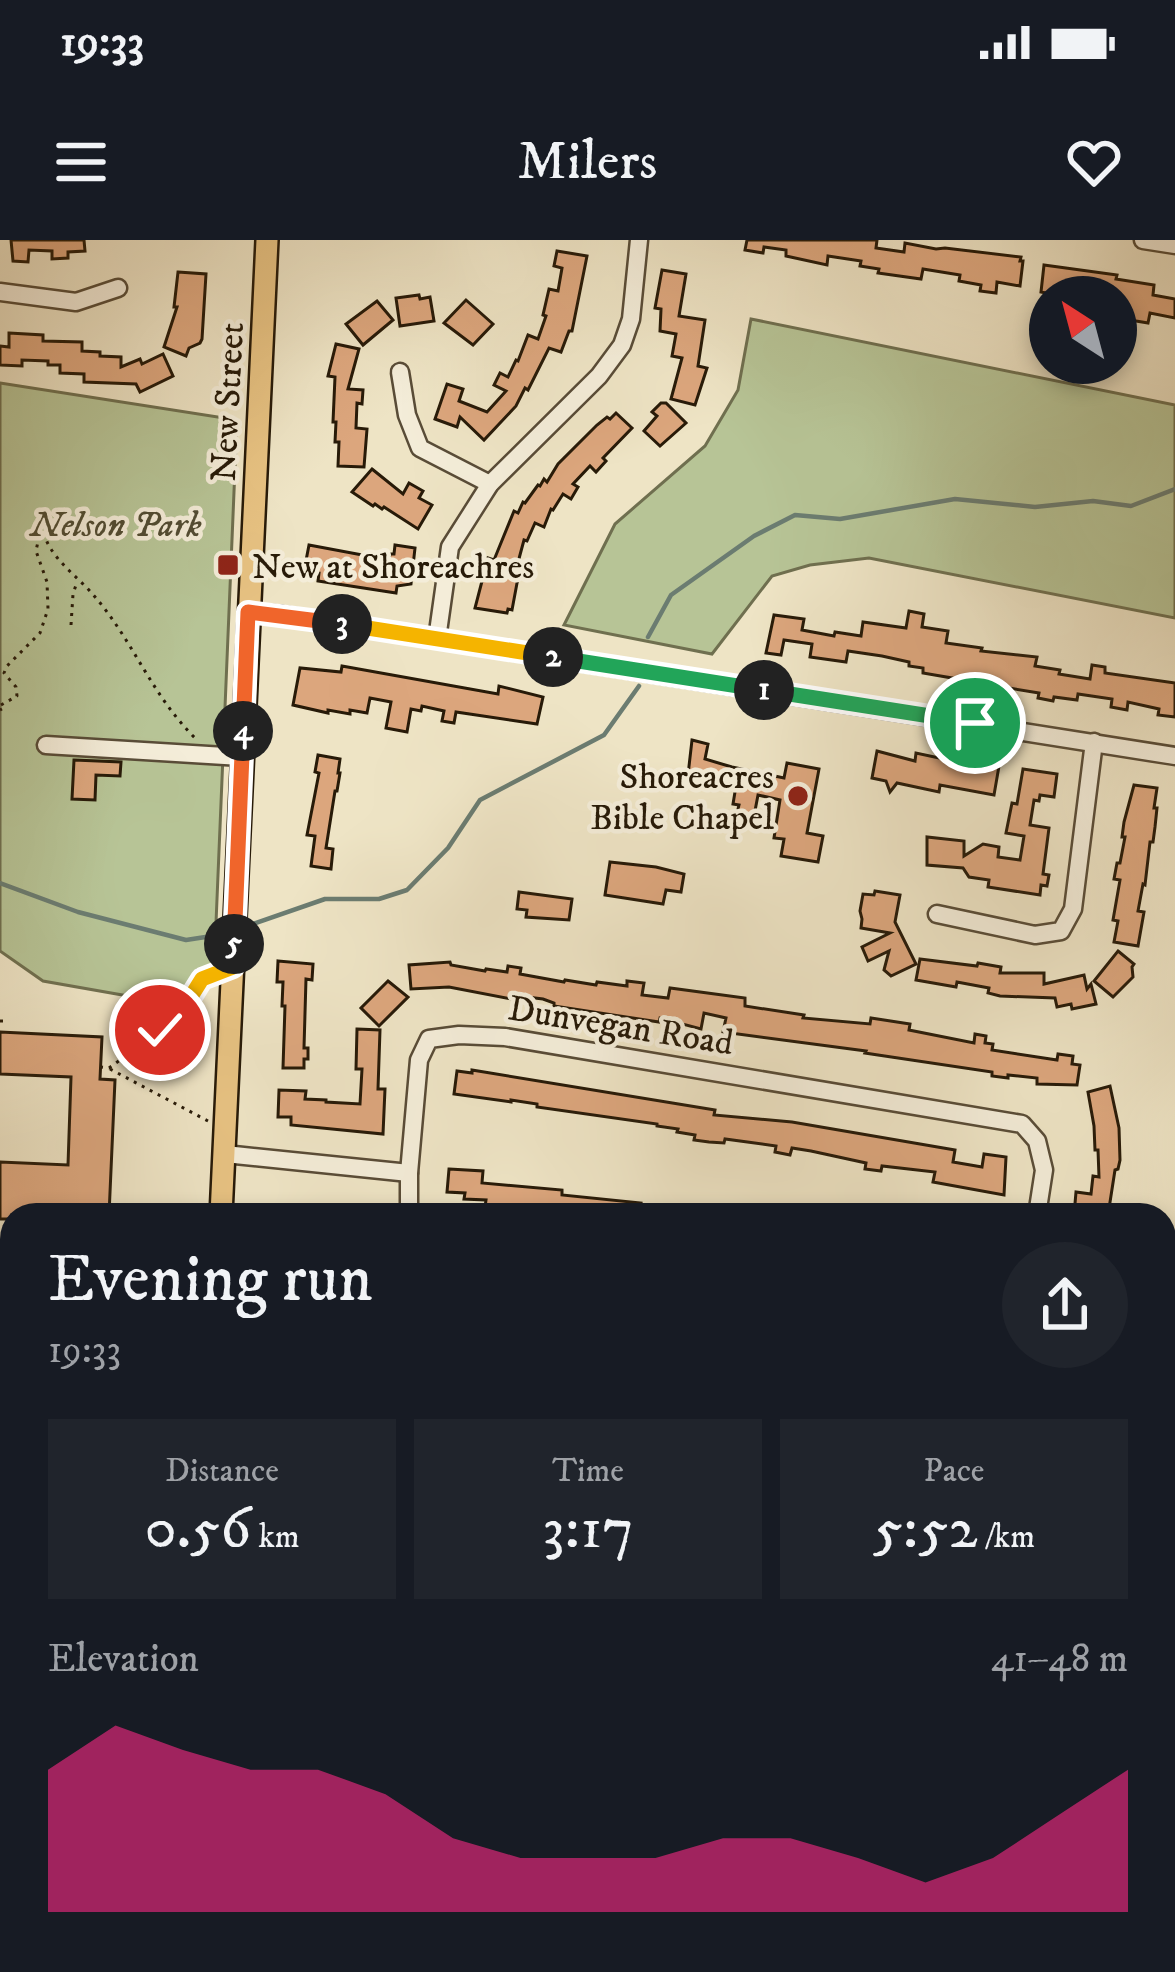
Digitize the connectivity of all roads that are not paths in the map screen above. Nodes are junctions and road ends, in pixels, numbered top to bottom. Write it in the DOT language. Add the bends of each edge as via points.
graph roads {
  1 [pos="267,240"];
  2 [pos="639,240"];
  3 [pos="1143,240"];
  4 [pos="1175,245"];
  5 [pos="118,288"];
  6 [pos="0,292"];
  7 [pos="400,373"];
  8 [pos="490,484"];
  9 [pos="248,612"];
  10 [pos="437,639"];
  11 [pos="1094,742"];
  12 [pos="46,746"];
  13 [pos="1175,755"];
  14 [pos="242,757"];
  15 [pos="937,914"];
  16 [pos="225,1154"];
  17 [pos="409,1173"];
  18 [pos="222,1203"];
  19 [pos="409,1203"];
  20 [pos="1039,1203"];
  1 -- 9 [label="main road, New Street"];
  2 -- 8 [label="street" via="622,345"];
  3 -- 4 [label="street"];
  5 -- 6 [label="street" via="76,302"];
  7 -- 8 [label="street" via="420,448"];
  8 -- 10 [label="street" via="450,547"];
  9 -- 10 [label="street"];
  9 -- 14 [label="main road, New Street"];
  10 -- 11 [label="street"];
  11 -- 13 [label="street"];
  11 -- 15 [label="street" via="1073,909 1061,931 1035,935"];
  12 -- 14 [label="street"];
  14 -- 16 [label="main road, New Street"];
  16 -- 17 [label="street"];
  16 -- 18 [label="main road, New Street"];
  17 -- 19 [label="street"];
  17 -- 20 [label="street, Dunvegan Road" via="419,1060 429,1039 505,1037 1022,1124 1037,1141 1044,1171"];
}
